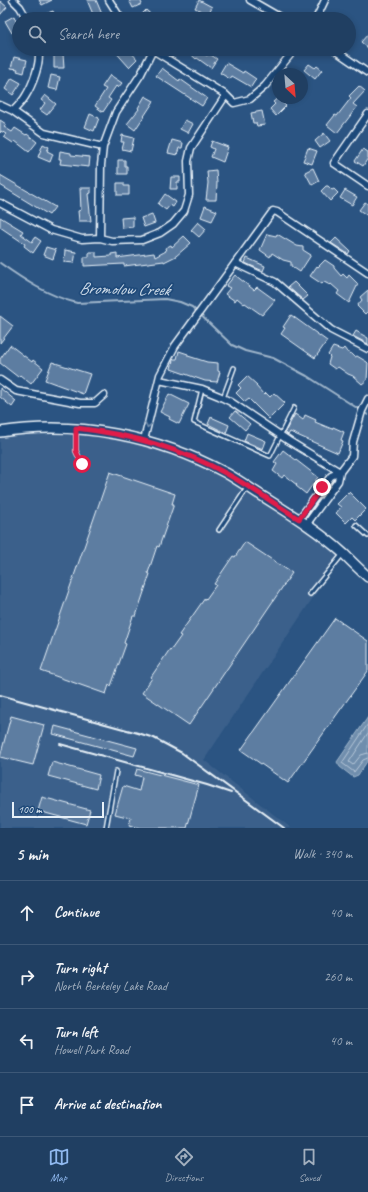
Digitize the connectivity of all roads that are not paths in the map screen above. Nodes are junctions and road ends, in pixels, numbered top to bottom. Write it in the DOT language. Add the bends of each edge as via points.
graph roads {
  1 [pos="13,0"];
  2 [pos="109,0"];
  3 [pos="250,0"];
  4 [pos="324,0"];
  5 [pos="23,12"];
  6 [pos="117,12"];
  7 [pos="271,12"];
  8 [pos="319,12"];
  9 [pos="38,56"];
  10 [pos="149,56"];
  11 [pos="162,56"];
  12 [pos="289,56"];
  13 [pos="343,56"];
  14 [pos="368,73"];
  15 [pos="226,96"];
  16 [pos="0,106"];
  17 [pos="13,111"];
  18 [pos="368,114"];
  19 [pos="103,146"];
  20 [pos="368,186"];
  21 [pos="0,203"];
  22 [pos="100,238"];
  23 [pos="235,263"];
  24 [pos="368,273"];
  25 [pos="368,349"];
  26 [pos="234,368"];
  27 [pos="0,380"];
  28 [pos="159,380"];
  29 [pos="202,389"];
  30 [pos="104,395"];
  31 [pos="223,398"];
  32 [pos="368,399"];
  33 [pos="294,408"];
  34 [pos="76,428"];
  35 [pos="0,432"];
  36 [pos="280,435"];
  37 [pos="144,440"];
  38 [pos="82,464"];
  39 [pos="340,472"];
  40 [pos="325,483"];
  41 [pos="248,487"];
  42 [pos="332,488"];
  43 [pos="317,494"];
  44 [pos="324,500"];
  45 [pos="302,522"];
  46 [pos="356,525"];
  47 [pos="219,530"];
  48 [pos="368,536"];
  49 [pos="343,553"];
  50 [pos="367,574"];
  51 [pos="310,594"];
  52 [pos="116,771"];
  53 [pos="106,828"];
  1 -- 5 [label="street"];
  2 -- 6 [label="street"];
  3 -- 7 [label="street"];
  4 -- 8 [label="street"];
  9 -- 17 [label="street" via="31,86 25,98"];
  10 -- 19 [label="street" via="141,74 116,112"];
  11 -- 15 [label="street"];
  12 -- 15 [label="street" via="265,86 250,99 234,103"];
  13 -- 14 [label="street"];
  15 -- 22 [label="street" via="191,148 188,161 189,195 184,211 173,224 160,233 142,240 112,241"];
  16 -- 17 [label="street"];
  17 -- 19 [label="street" via="44,133"];
  18 -- 20 [label="street" via="334,163"];
  19 -- 22 [label="street"];
  21 -- 22 [label="street" via="51,230 82,239"];
  23 -- 24 [label="street" via="273,211"];
  23 -- 25 [label="street" via="274,282 331,330"];
  23 -- 28 [label="street" via="175,346"];
  26 -- 31 [label="lane"];
  27 -- 30 [label="street" via="16,391 80,403 95,402"];
  28 -- 29 [label="street"];
  28 -- 37 [label="street, one-way"];
  29 -- 31 [label="street"];
  29 -- 36 [label="lane" via="194,422 270,456"];
  31 -- 36 [label="street"];
  32 -- 39 [label="street" via="353,442 352,456"];
  33 -- 36 [label="lane"];
  34 -- 35 [label="street"];
  34 -- 37 [label="street"];
  34 -- 38 [label="lane" via="76,451"];
  36 -- 39 [label="street"];
  37 -- 41 [label="street" via="193,457"];
  39 -- 40 [label="street" via="331,476"];
  39 -- 42 [label="street" via="338,481"];
  40 -- 42 [label="street"];
  40 -- 43 [label="street"];
  41 -- 45 [label="street"];
  41 -- 47 [label="lane"];
  42 -- 44 [label="street"];
  43 -- 44 [label="street"];
  43 -- 45 [label="street"];
  44 -- 45 [label="street"];
  45 -- 49 [label="street"];
  46 -- 48 [label="lane"];
  49 -- 50 [label="street"];
  49 -- 51 [label="lane"];
  52 -- 53 [label="lane"];
}
